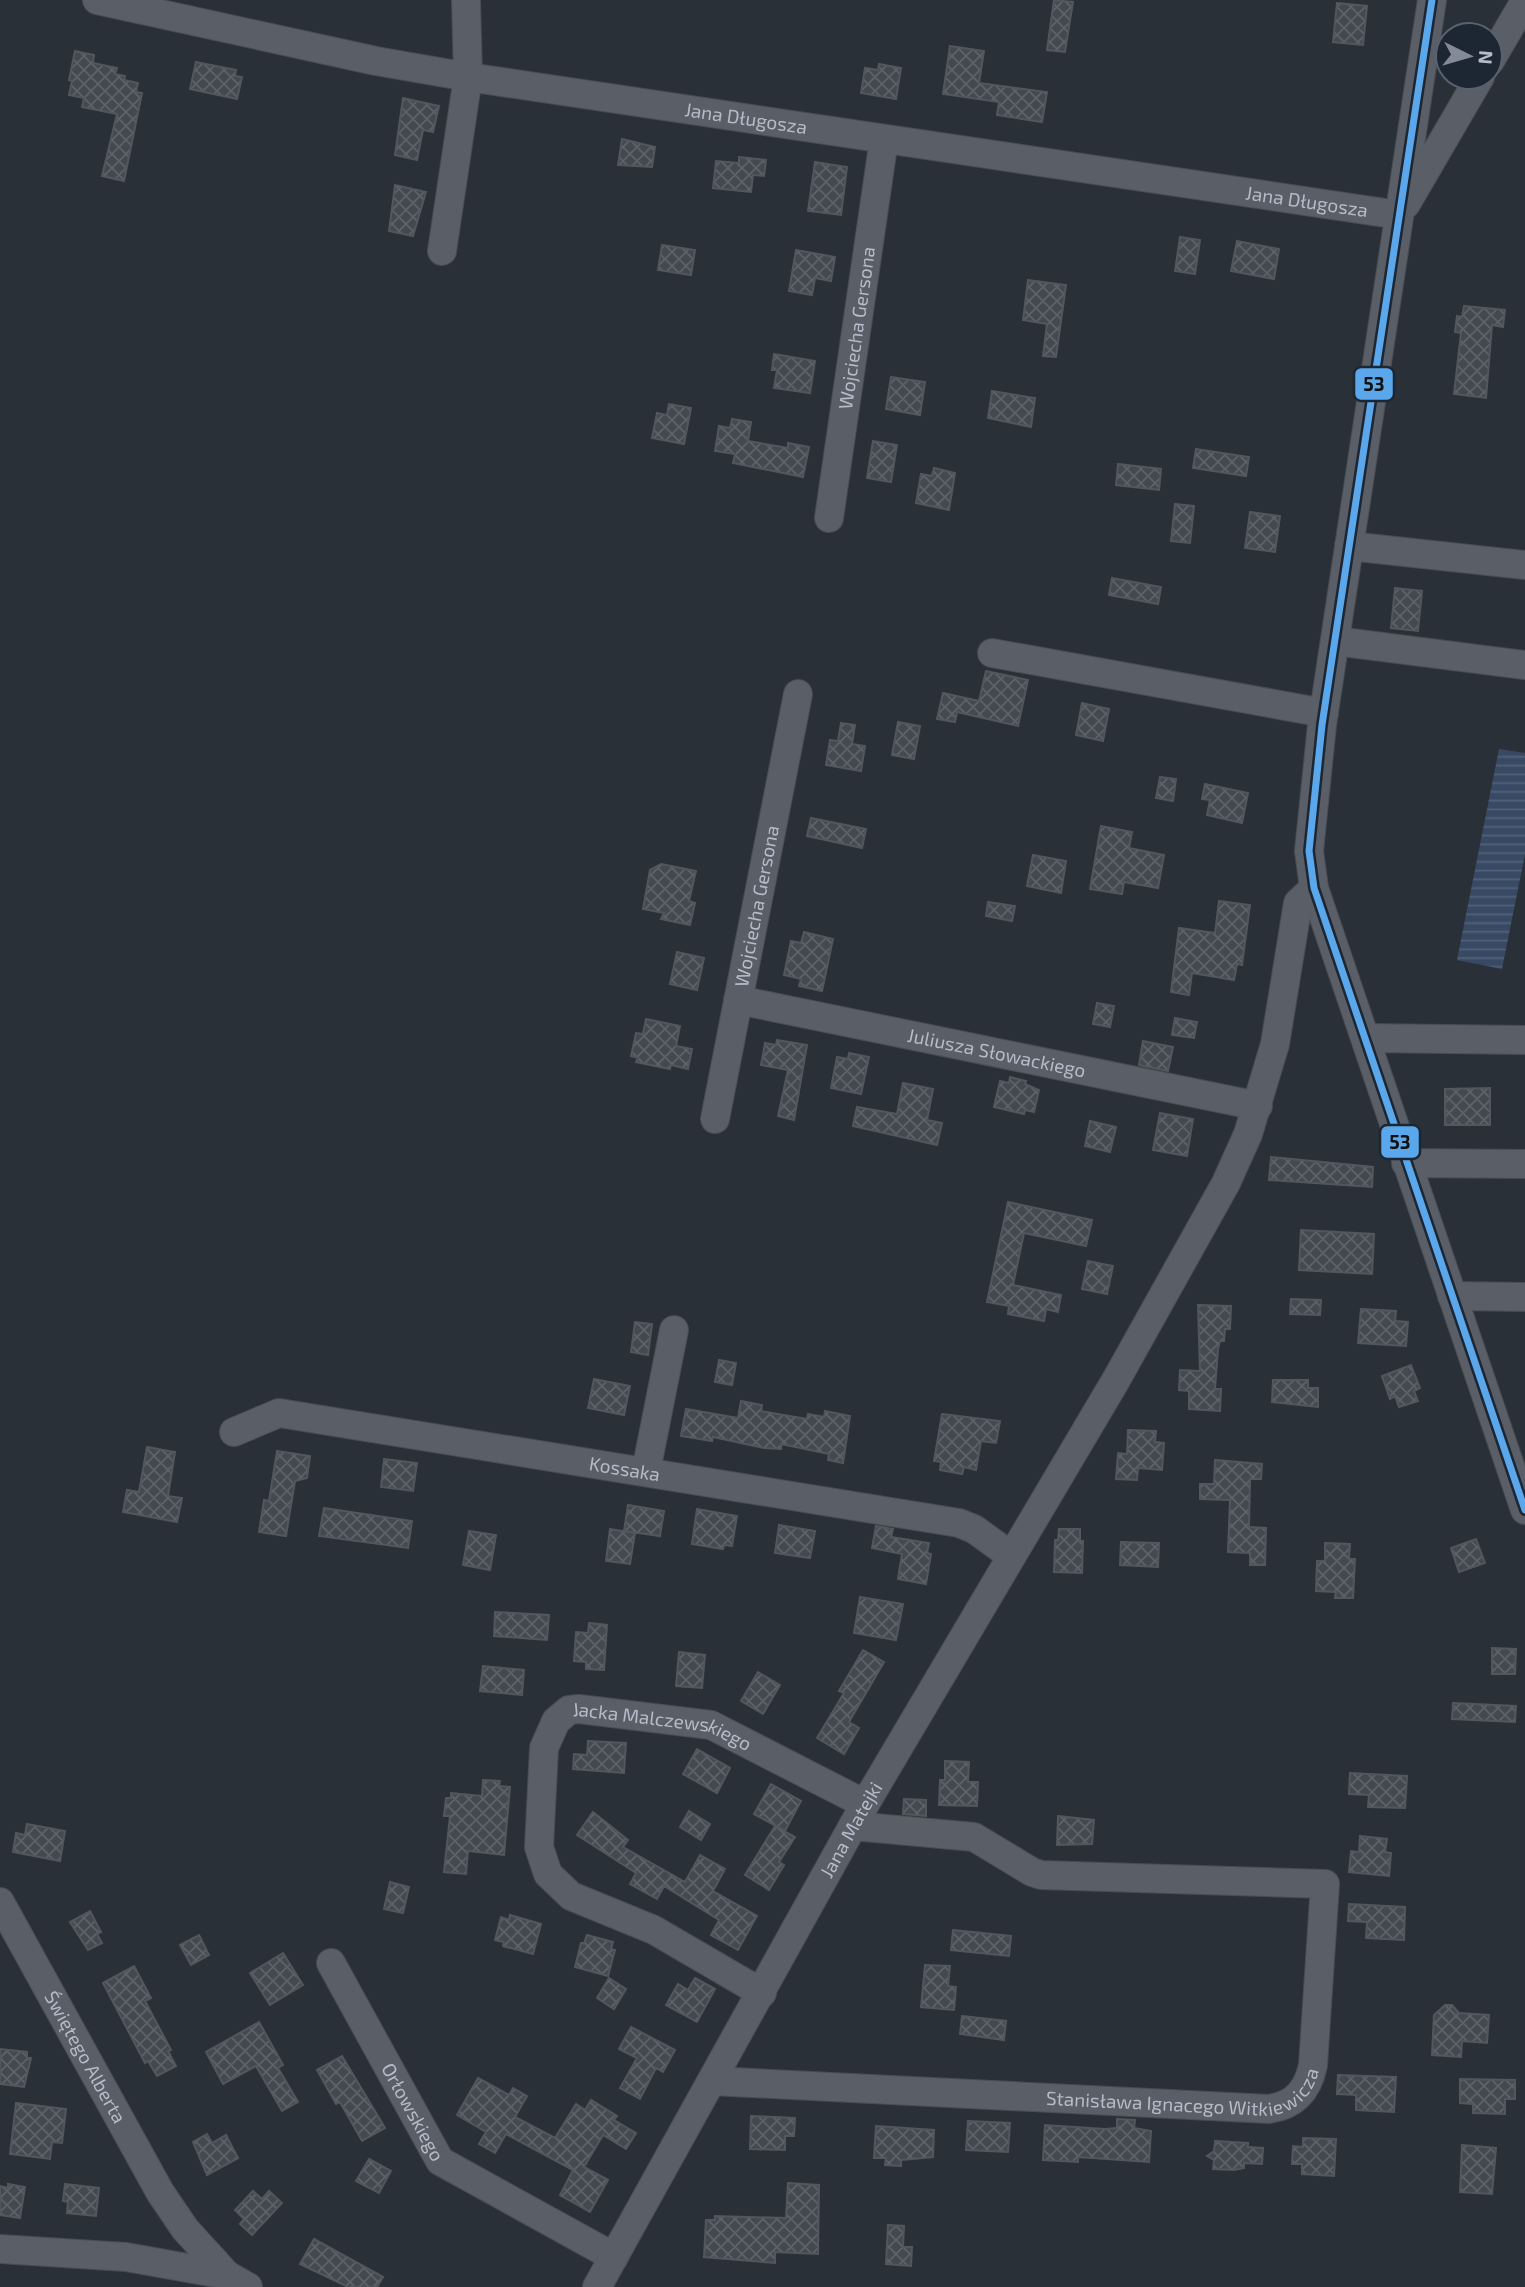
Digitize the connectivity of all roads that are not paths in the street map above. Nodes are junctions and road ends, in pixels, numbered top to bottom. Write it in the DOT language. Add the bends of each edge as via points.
graph roads {
  1 [pos="97,0"];
  2 [pos="466,0"];
  3 [pos="1432,0"];
  4 [pos="1525,1"];
  5 [pos="130,4"];
  6 [pos="1504,37"];
  7 [pos="468,77"];
  8 [pos="1472,91"];
  9 [pos="884,139"];
  10 [pos="1399,215"];
  11 [pos="442,251"];
  12 [pos="829,518"];
  13 [pos="1349,546"];
  14 [pos="1525,565"];
  15 [pos="1335,641"];
  16 [pos="992,653"];
  17 [pos="1525,665"];
  18 [pos="798,694"];
  19 [pos="1324,713"];
  20 [pos="1314,888"];
  21 [pos="738,1000"];
  22 [pos="1366,1038"];
  23 [pos="1525,1040"];
  24 [pos="1258,1106"];
  25 [pos="715,1119"];
  26 [pos="1406,1163"];
  27 [pos="1525,1164"];
  28 [pos="1452,1296"];
  29 [pos="1525,1297"];
  30 [pos="674,1330"];
  31 [pos="234,1432"];
  32 [pos="646,1471"];
  33 [pos="1525,1510"];
  34 [pos="1010,1555"];
  35 [pos="859,1815"];
  36 [pos="0,1902"];
  37 [pos="331,1963"];
  38 [pos="762,1993"];
  39 [pos="712,2081"];
  40 [pos="172,2211"];
  41 [pos="0,2249"];
  42 [pos="614,2257"];
  43 [pos="142,2260"];
  44 [pos="237,2281"];
  45 [pos="597,2287"];
  1 -- 5 [label="street, Jana Długosza"];
  2 -- 7 [label="street"];
  3 -- 10 [label="street"];
  4 -- 6 [label="street"];
  5 -- 7 [label="street, Jana Długosza" via="376,61"];
  7 -- 9 [label="street, Jana Długosza"];
  7 -- 11 [label="street"];
  8 -- 10 [label="street"];
  9 -- 10 [label="street, Jana Długosza"];
  9 -- 12 [label="street, Wojciecha Gersona"];
  10 -- 13 [label="street"];
  13 -- 14 [label="street"];
  13 -- 15 [label="street"];
  15 -- 17 [label="street"];
  15 -- 19 [label="street"];
  16 -- 19 [label="street"];
  18 -- 21 [label="street, Wojciecha Gersona"];
  19 -- 20 [label="street" via="1312,809"];
  20 -- 22 [label="street"];
  20 -- 24 [label="street" via="1297,903 1280,1018"];
  21 -- 24 [label="street, Juliusza Słowackiego"];
  21 -- 25 [label="street, Wojciecha Gersona"];
  22 -- 23 [label="street"];
  22 -- 26 [label="street"];
  24 -- 34 [label="street, Jana Matejki" via="1226,1183 1116,1380"];
  26 -- 27 [label="street"];
  26 -- 28 [label="street"];
  28 -- 29 [label="street"];
  28 -- 33 [label="street"];
  30 -- 32 [label="street"];
  31 -- 32 [label="street, Kossaka" via="279,1413"];
  32 -- 34 [label="street, Kossaka" via="959,1523"];
  34 -- 35 [label="street, Jana Matejki"];
  35 -- 38 [label="street, Jana Matejki"];
  35 -- 38 [label="street, Jacka Malczewskiego" via="711,1725 579,1709 564,1713 552,1726 544,1748 539,1847 548,1874 571,1896 654,1930"];
  35 -- 39 [label="street, Stanisława Ignacego Witkiewicza" via="974,1837 1037,1874 1325,1884 1308,2086 1293,2101 1269,2109"];
  36 -- 40 [label="street, Świętego Alberta"];
  37 -- 42 [label="street, Orłowskiego" via="440,2161"];
  38 -- 39 [label="street, Jana Matejki"];
  39 -- 42 [label="street, Jana Matejki"];
  40 -- 43 [label="street" via="170,2236"];
  40 -- 44 [label="street, Świętego Alberta"];
  41 -- 43 [label="street"];
  42 -- 45 [label="street, Jana Matejki"];
  43 -- 44 [label="street"];
}
